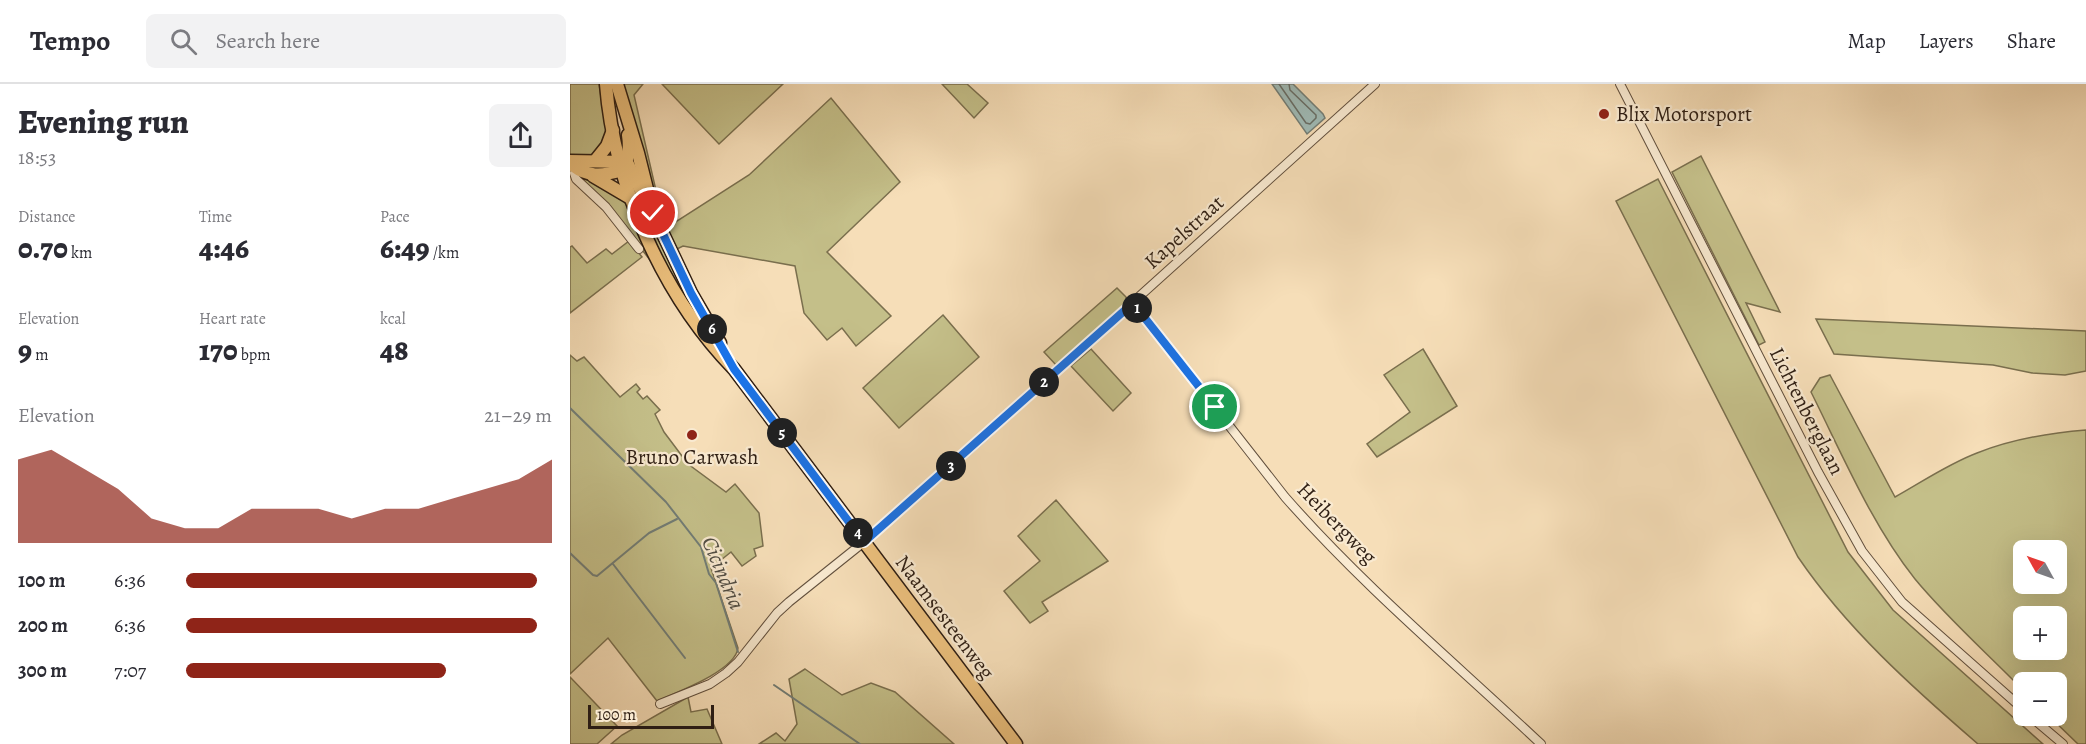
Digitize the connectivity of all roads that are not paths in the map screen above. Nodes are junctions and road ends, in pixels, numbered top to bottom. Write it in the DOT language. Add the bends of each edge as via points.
graph roads {
  1 [pos="606,84"];
  2 [pos="1375,84"];
  3 [pos="1620,84"];
  4 [pos="618,90"];
  5 [pos="613,129"];
  6 [pos="595,161"];
  7 [pos="573,164"];
  8 [pos="623,164"];
  9 [pos="593,176"];
  10 [pos="632,199"];
  11 [pos="653,213"];
  12 [pos="639,249"];
  13 [pos="1133,303"];
  14 [pos="734,369"];
  15 [pos="864,542"];
  16 [pos="2013,700"];
  17 [pos="660,704"];
  18 [pos="2042,726"];
  19 [pos="1016,744"];
  20 [pos="1541,744"];
  21 [pos="2063,744"];
  1 -- 5 [label="main road"];
  2 -- 13 [label="street, Kapelstraat"];
  3 -- 16 [label="street, Lichtenberglaan" via="1822,481 1862,551 1902,602"];
  4 -- 8 [label="main road" via="628,138"];
  4 -- 11 [label="main road, Naamsesteenweg"];
  5 -- 6 [label="main road" via="607,146"];
  5 -- 8 [label="main road"];
  6 -- 7 [label="main road"];
  6 -- 8 [label="main road"];
  7 -- 9 [label="main road"];
  7 -- 12 [label="street" via="576,179 606,207"];
  8 -- 9 [label="main road" via="608,174"];
  8 -- 10 [label="main road, Naamsesteenweg"];
  8 -- 11 [label="main road"];
  9 -- 10 [label="main road"];
  10 -- 14 [label="main road, Naamsesteenweg" via="678,296"];
  11 -- 14 [label="main road, Naamsesteenweg" via="691,293"];
  13 -- 15 [label="street, Kapelstraat"];
  13 -- 20 [label="street, Heibergweg" via="1308,523"];
  14 -- 15 [label="main road, Naamsesteenweg"];
  15 -- 17 [label="street, Kapelstraat" via="783,607 726,673 710,684"];
  15 -- 19 [label="main road, Naamsesteenweg"];
  18 -- 21 [label="street"];
}
